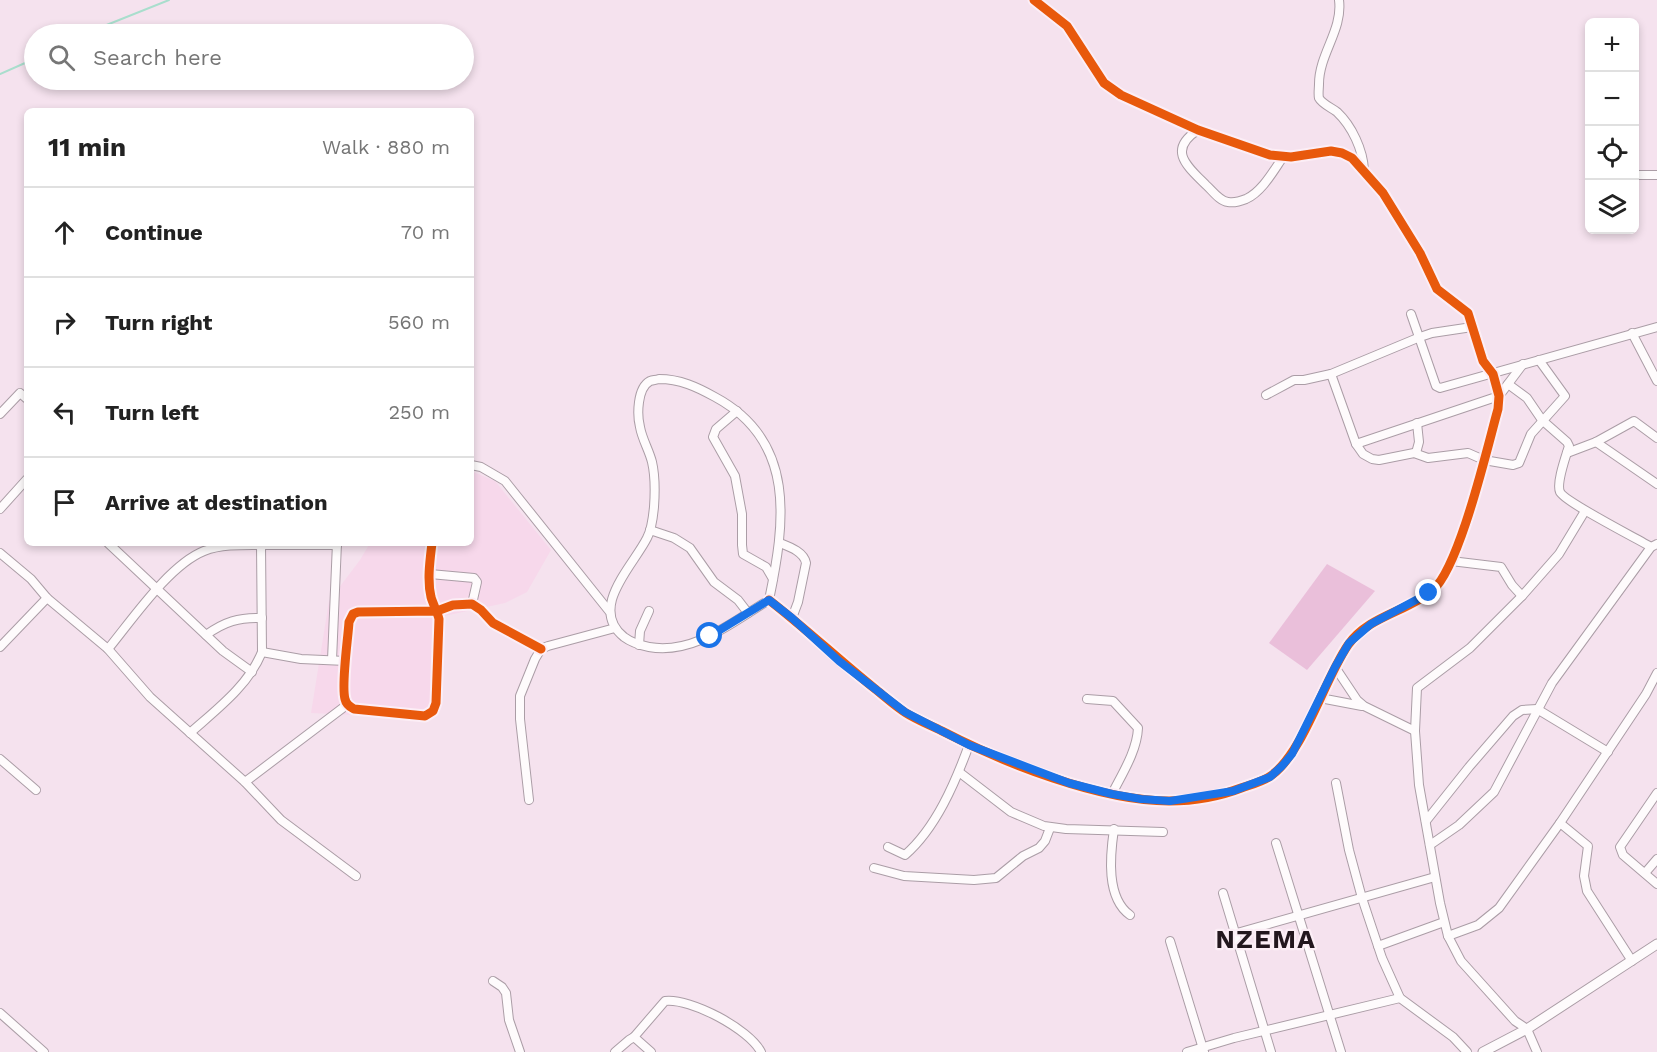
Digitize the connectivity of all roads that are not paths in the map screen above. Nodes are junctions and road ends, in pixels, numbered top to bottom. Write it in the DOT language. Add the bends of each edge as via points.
graph roads {
  1 [pos="1034,0"];
  2 [pos="1340,0"];
  3 [pos="1198,130"];
  4 [pos="1283,157"];
  5 [pos="1364,170"];
  6 [pos="1639,175"];
  7 [pos="1657,175"];
  8 [pos="1411,314"];
  9 [pos="1472,327"];
  10 [pos="1657,327"];
  11 [pos="1632,333"];
  12 [pos="1420,337"];
  13 [pos="1539,360"];
  14 [pos="1523,364"];
  15 [pos="1331,374"];
  16 [pos="1493,374"];
  17 [pos="1657,381"];
  18 [pos="1508,384"];
  19 [pos="1266,395"];
  20 [pos="24,396"];
  21 [pos="1499,396"];
  22 [pos="737,411"];
  23 [pos="0,414"];
  24 [pos="1542,420"];
  25 [pos="1418,423"];
  26 [pos="1657,438"];
  27 [pos="1596,442"];
  28 [pos="1356,444"];
  29 [pos="1416,453"];
  30 [pos="1567,453"];
  31 [pos="1484,460"];
  32 [pos="474,466"];
  33 [pos="24,482"];
  34 [pos="1657,484"];
  35 [pos="0,509"];
  36 [pos="1585,511"];
  37 [pos="650,530"];
  38 [pos="780,543"];
  39 [pos="1654,545"];
  40 [pos="111,546"];
  41 [pos="240,546"];
  42 [pos="261,546"];
  43 [pos="337,546"];
  44 [pos="432,546"];
  45 [pos="0,553"];
  46 [pos="1451,561"];
  47 [pos="429,574"];
  48 [pos="773,579"];
  49 [pos="157,590"];
  50 [pos="1521,596"];
  51 [pos="47,598"];
  52 [pos="769,600"];
  53 [pos="472,604"];
  54 [pos="437,611"];
  55 [pos="609,611"];
  56 [pos="649,611"];
  57 [pos="748,613"];
  58 [pos="262,618"];
  59 [pos="792,618"];
  60 [pos="615,628"];
  61 [pos="206,635"];
  62 [pos="639,645"];
  63 [pos="0,647"];
  64 [pos="541,649"];
  65 [pos="108,650"];
  66 [pos="261,652"];
  67 [pos="332,660"];
  68 [pos="346,660"];
  69 [pos="1335,667"];
  70 [pos="252,672"];
  71 [pos="1657,673"];
  72 [pos="1320,698"];
  73 [pos="1087,699"];
  74 [pos="348,704"];
  75 [pos="1364,706"];
  76 [pos="1537,709"];
  77 [pos="1414,731"];
  78 [pos="190,733"];
  79 [pos="969,745"];
  80 [pos="1608,752"];
  81 [pos="0,759"];
  82 [pos="959,772"];
  83 [pos="245,782"];
  84 [pos="1336,783"];
  85 [pos="36,790"];
  86 [pos="1657,793"];
  87 [pos="1112,794"];
  88 [pos="529,800"];
  89 [pos="1426,821"];
  90 [pos="1560,823"];
  91 [pos="1050,828"];
  92 [pos="1114,829"];
  93 [pos="1163,832"];
  94 [pos="1276,843"];
  95 [pos="1430,845"];
  96 [pos="888,847"];
  97 [pos="1657,859"];
  98 [pos="874,868"];
  99 [pos="1645,873"];
  100 [pos="356,876"];
  101 [pos="1435,877"];
  102 [pos="1657,884"];
  103 [pos="1223,893"];
  104 [pos="1362,898"];
  105 [pos="1131,915"];
  106 [pos="1299,916"];
  107 [pos="1444,922"];
  108 [pos="1237,933"];
  109 [pos="1448,936"];
  110 [pos="1170,940"];
  111 [pos="1657,944"];
  112 [pos="1378,946"];
  113 [pos="1632,961"];
  114 [pos="493,981"];
  115 [pos="1400,998"];
  116 [pos="0,1012"];
  117 [pos="1330,1016"];
  118 [pos="1527,1029"];
  119 [pos="1266,1030"];
  120 [pos="634,1037"];
  121 [pos="1203,1049"];
  122 [pos="44,1052"];
  123 [pos="520,1052"];
  124 [pos="615,1052"];
  125 [pos="651,1052"];
  126 [pos="761,1052"];
  127 [pos="1187,1052"];
  128 [pos="1271,1052"];
  129 [pos="1341,1052"];
  130 [pos="1467,1052"];
  131 [pos="1483,1052"];
  132 [pos="1537,1052"];
  1 -- 3 [label="street" via="1067,26 1104,83 1121,95"];
  2 -- 5 [label="street" via="1338,22 1320,69 1319,96 1338,113 1355,139"];
  3 -- 4 [label="street"];
  3 -- 4 [label="street" via="1183,145 1182,157 1219,198 1228,202 1248,198"];
  4 -- 5 [label="street" via="1342,153"];
  5 -- 9 [label="street" via="1414,242 1437,289 1464,308"];
  6 -- 7 [label="street"];
  8 -- 12 [label="street"];
  9 -- 12 [label="street"];
  9 -- 16 [label="street" via="1483,361"];
  10 -- 11 [label="street"];
  11 -- 13 [label="street"];
  11 -- 17 [label="street"];
  12 -- 15 [label="street"];
  12 -- 16 [label="street" via="1437,388"];
  13 -- 14 [label="street"];
  13 -- 24 [label="street" via="1564,396"];
  14 -- 16 [label="street"];
  14 -- 18 [label="street"];
  15 -- 19 [label="street" via="1294,380"];
  15 -- 28 [label="street"];
  16 -- 21 [label="street"];
  18 -- 21 [label="street"];
  18 -- 24 [label="street" via="1527,398"];
  20 -- 23 [label="street" via="20,393"];
  21 -- 25 [label="street"];
  21 -- 31 [label="street"];
  22 -- 37 [label="street" via="694,386 673,379 650,381 643,389 639,426 652,462 655,496"];
  22 -- 38 [label="street" via="754,429 772,459 781,500"];
  22 -- 48 [label="street" via="716,429 713,437 735,476 742,514 743,554 766,567"];
  24 -- 30 [label="street" via="1567,442"];
  24 -- 31 [label="street" via="1519,462"];
  25 -- 28 [label="street"];
  25 -- 29 [label="street"];
  26 -- 27 [label="street" via="1634,421"];
  27 -- 30 [label="street"];
  27 -- 34 [label="street"];
  28 -- 29 [label="street" via="1372,459"];
  29 -- 31 [label="street" via="1428,458 1468,453"];
  30 -- 36 [label="street" via="1559,489"];
  31 -- 46 [label="street"];
  32 -- 55 [label="street" via="505,481"];
  33 -- 35 [label="street"];
  36 -- 39 [label="street"];
  36 -- 50 [label="street" via="1558,554"];
  37 -- 55 [label="street" via="614,593"];
  37 -- 57 [label="street" via="690,548 714,582"];
  38 -- 48 [label="street"];
  38 -- 59 [label="street" via="805,558"];
  39 -- 76 [label="street"];
  40 -- 49 [label="street"];
  41 -- 49 [label="street" via="206,550 186,561"];
  42 -- 58 [label="street"];
  43 -- 67 [label="street"];
  44 -- 47 [label="street"];
  45 -- 51 [label="street"];
  46 -- 50 [label="street" via="1501,567"];
  46 -- 69 [label="street" via="1436,587 1364,629 1349,643"];
  47 -- 53 [label="street" via="474,578 477,582"];
  47 -- 54 [label="street"];
  48 -- 52 [label="street"];
  49 -- 61 [label="street"];
  49 -- 65 [label="street"];
  50 -- 77 [label="street" via="1470,648 1418,688"];
  51 -- 63 [label="street"];
  51 -- 65 [label="street"];
  52 -- 57 [label="street"];
  52 -- 59 [label="street"];
  53 -- 54 [label="street"];
  53 -- 64 [label="street" via="493,622"];
  54 -- 68 [label="street" via="353,614"];
  54 -- 74 [label="street" via="438,668 433,711 425,716 409,715 354,710"];
  55 -- 60 [label="street"];
  56 -- 62 [label="street"];
  57 -- 62 [label="street" via="710,636 682,647"];
  58 -- 61 [label="street" via="241,618"];
  58 -- 66 [label="street"];
  59 -- 79 [label="street" via="839,661 905,712"];
  60 -- 62 [label="street"];
  60 -- 64 [label="street"];
  61 -- 70 [label="street"];
  64 -- 88 [label="street" via="520,696"];
  65 -- 78 [label="street" via="150,697"];
  66 -- 67 [label="street"];
  66 -- 70 [label="street"];
  67 -- 68 [label="street"];
  68 -- 74 [label="street" via="344,689"];
  69 -- 72 [label="street"];
  69 -- 75 [label="street"];
  70 -- 78 [label="street"];
  71 -- 80 [label="street"];
  72 -- 75 [label="street"];
  72 -- 87 [label="street" via="1292,754 1270,777 1233,791 1170,801"];
  73 -- 87 [label="street" via="1113,701 1138,728"];
  74 -- 83 [label="street"];
  75 -- 77 [label="street"];
  76 -- 80 [label="street"];
  76 -- 89 [label="street" via="1522,710 1513,716"];
  76 -- 95 [label="street" via="1494,792 1459,825"];
  77 -- 89 [label="street"];
  78 -- 83 [label="street"];
  79 -- 82 [label="street"];
  79 -- 87 [label="street" via="1069,783"];
  80 -- 90 [label="street"];
  81 -- 85 [label="street"];
  82 -- 91 [label="street" via="1011,812"];
  82 -- 96 [label="street" via="913,848 905,855"];
  83 -- 100 [label="street" via="281,820"];
  84 -- 104 [label="street"];
  86 -- 99 [label="street" via="1620,848"];
  89 -- 95 [label="street"];
  90 -- 109 [label="street" via="1494,914 1478,925"];
  90 -- 113 [label="street" via="1588,846 1584,876 1587,891"];
  91 -- 92 [label="street"];
  91 -- 98 [label="street" via="1039,848 996,878 904,876"];
  92 -- 93 [label="street"];
  92 -- 105 [label="street" via="1112,879 1122,909"];
  94 -- 106 [label="street"];
  95 -- 101 [label="street"];
  97 -- 99 [label="street"];
  99 -- 102 [label="street"];
  101 -- 104 [label="street"];
  101 -- 107 [label="street"];
  103 -- 108 [label="street"];
  104 -- 106 [label="street"];
  104 -- 112 [label="street"];
  106 -- 108 [label="street"];
  106 -- 117 [label="street"];
  107 -- 109 [label="street"];
  107 -- 112 [label="street"];
  108 -- 119 [label="street"];
  109 -- 118 [label="street" via="1461,961 1515,1021"];
  110 -- 121 [label="street"];
  111 -- 113 [label="street"];
  112 -- 115 [label="street"];
  113 -- 118 [label="street"];
  114 -- 123 [label="street" via="506,993"];
  115 -- 117 [label="street"];
  115 -- 130 [label="street"];
  116 -- 122 [label="street"];
  117 -- 119 [label="street"];
  117 -- 129 [label="street"];
  118 -- 131 [label="street"];
  118 -- 132 [label="street"];
  119 -- 121 [label="street"];
  119 -- 128 [label="street"];
  120 -- 124 [label="street"];
  120 -- 125 [label="street"];
  120 -- 126 [label="street" via="665,1001 674,999 697,1006 738,1030 752,1039"];
  121 -- 127 [label="street"];
}
